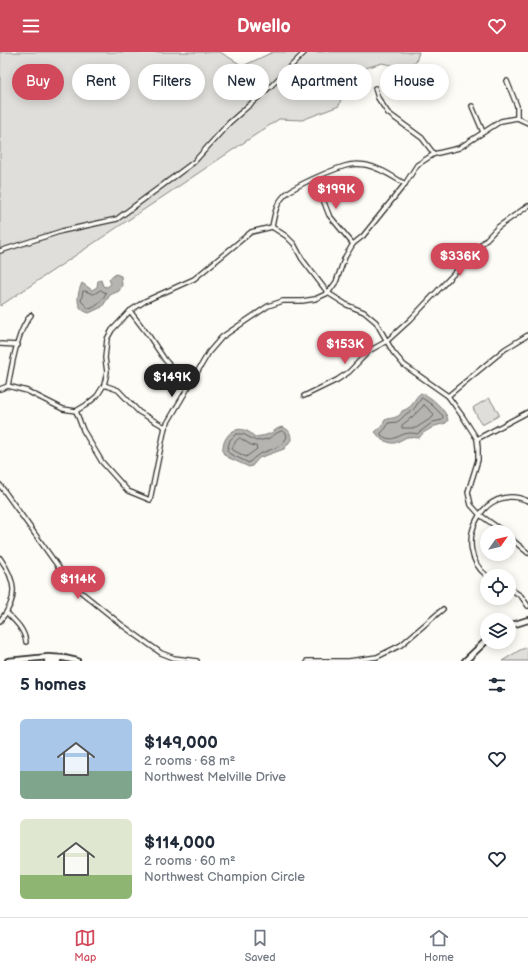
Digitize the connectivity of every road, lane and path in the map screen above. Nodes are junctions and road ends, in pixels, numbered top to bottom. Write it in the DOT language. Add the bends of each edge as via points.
graph roads {
  1 [pos="305,52"];
  2 [pos="507,81"];
  3 [pos="375,88"];
  4 [pos="472,106"];
  5 [pos="517,118"];
  6 [pos="528,124"];
  7 [pos="483,132"];
  8 [pos="434,154"];
  9 [pos="315,179"];
  10 [pos="406,184"];
  11 [pos="528,206"];
  12 [pos="272,227"];
  13 [pos="353,244"];
  14 [pos="0,251"];
  15 [pos="328,293"];
  16 [pos="130,311"];
  17 [pos="31,315"];
  18 [pos="528,335"];
  19 [pos="387,341"];
  20 [pos="0,344"];
  21 [pos="18,345"];
  22 [pos="190,382"];
  23 [pos="104,385"];
  24 [pos="8,386"];
  25 [pos="0,389"];
  26 [pos="304,396"];
  27 [pos="448,396"];
  28 [pos="76,411"];
  29 [pos="528,412"];
  30 [pos="165,427"];
  31 [pos="477,439"];
  32 [pos="0,485"];
  33 [pos="528,500"];
  34 [pos="480,515"];
  35 [pos="494,525"];
  36 [pos="516,543"];
  37 [pos="528,553"];
  38 [pos="0,558"];
  39 [pos="480,569"];
  40 [pos="516,593"];
  41 [pos="528,606"];
  42 [pos="443,609"];
  43 [pos="7,613"];
  44 [pos="528,620"];
  45 [pos="0,621"];
  46 [pos="516,624"];
  47 [pos="26,642"];
  48 [pos="480,647"];
  49 [pos="67,660"];
  50 [pos="8,661"];
  51 [pos="47,661"];
  52 [pos="58,661"];
  53 [pos="77,661"];
  54 [pos="197,661"];
  55 [pos="307,661"];
  56 [pos="465,661"];
  1 -- 14 [label="street" via="229,123 194,162 117,219"];
  2 -- 5 [label="street" via="517,106"];
  3 -- 8 [label="street" via="388,113 422,138"];
  4 -- 7 [label="street"];
  5 -- 6 [label="street"];
  5 -- 7 [label="street" via="501,121"];
  7 -- 8 [label="street" via="459,148"];
  8 -- 10 [label="street" via="417,165"];
  9 -- 10 [label="street" via="355,164 380,169"];
  9 -- 12 [label="street" via="293,188 284,195 275,213"];
  9 -- 13 [label="street" via="329,215"];
  10 -- 13 [label="street" via="363,236"];
  11 -- 19 [label="street" via="498,227"];
  12 -- 15 [label="street" via="294,244"];
  12 -- 16 [label="street" via="251,232 194,279 145,301"];
  13 -- 15 [label="street" via="336,282"];
  15 -- 19 [label="street" via="364,312 376,322"];
  15 -- 22 [label="street" via="315,299 268,306 222,337 208,352"];
  16 -- 22 [label="street" via="175,371"];
  16 -- 23 [label="street" via="107,339 107,372"];
  17 -- 21 [label="street" via="26,321"];
  18 -- 27 [label="street" via="505,350"];
  19 -- 26 [label="street" via="369,351 349,372 337,380"];
  19 -- 27 [label="street" via="404,365"];
  20 -- 21 [label="street"];
  21 -- 24 [label="street" via="12,360"];
  22 -- 30 [label="street"];
  23 -- 28 [label="street" via="97,396"];
  23 -- 30 [label="street" via="118,390 139,412"];
  24 -- 25 [label="street"];
  24 -- 28 [label="street" via="27,391 63,409"];
  27 -- 31 [label="street"];
  28 -- 30 [label="street" via="83,430 102,462 128,491 150,500"];
  29 -- 31 [label="street"];
  31 -- 34 [label="street" via="478,460 468,492 471,505"];
  32 -- 54 [label="street" via="76,588 161,653 174,658"];
  33 -- 34 [label="street" via="512,496 503,498 486,506"];
  34 -- 35 [label="street"];
  34 -- 39 [label="street" via="473,524 471,545 472,558"];
  36 -- 37 [label="street"];
  38 -- 43 [label="street" via="9,572 13,589"];
  40 -- 41 [label="street"];
  42 -- 55 [label="street" via="401,646 377,657 349,661"];
  43 -- 45 [label="street"];
  43 -- 47 [label="street" via="20,626"];
  44 -- 46 [label="main road"];
  48 -- 56 [label="main road"];
  49 -- 50 [label="main road" via="48,657"];
  49 -- 53 [label="main road"];
  51 -- 52 [label="main road"];
}
